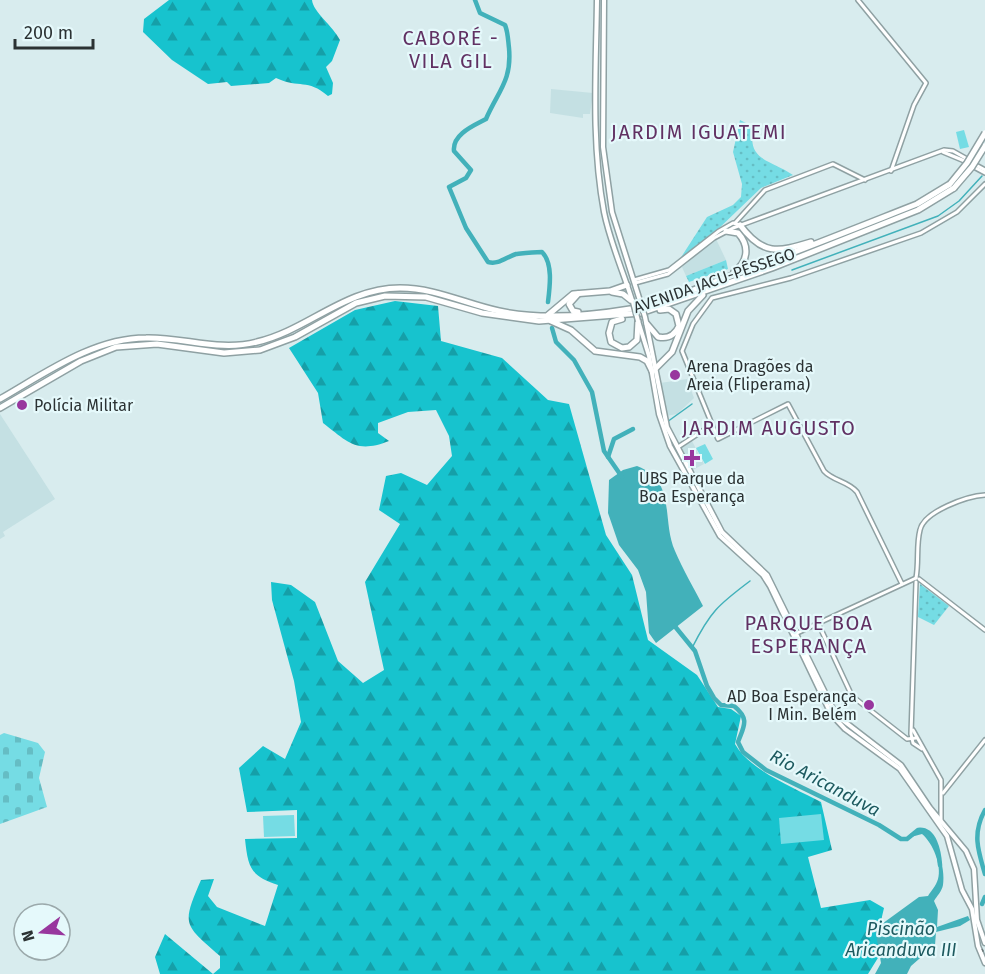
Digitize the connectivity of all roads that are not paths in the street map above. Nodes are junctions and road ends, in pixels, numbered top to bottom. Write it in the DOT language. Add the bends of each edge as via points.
graph roads {
  1 [pos="597,0"];
  2 [pos="604,0"];
  3 [pos="858,0"];
  4 [pos="985,133"];
  5 [pos="985,146"];
  6 [pos="891,171"];
  7 [pos="985,172"];
  8 [pos="865,180"];
  9 [pos="985,182"];
  10 [pos="952,186"];
  11 [pos="737,225"];
  12 [pos="608,229"];
  13 [pos="726,231"];
  14 [pos="618,235"];
  15 [pos="742,238"];
  16 [pos="830,238"];
  17 [pos="723,278"];
  18 [pos="634,282"];
  19 [pos="627,285"];
  20 [pos="712,289"];
  21 [pos="610,291"];
  22 [pos="578,294"];
  23 [pos="633,302"];
  24 [pos="652,310"];
  25 [pos="586,314"];
  26 [pos="628,315"];
  27 [pos="548,318"];
  28 [pos="638,321"];
  29 [pos="646,321"];
  30 [pos="74,358"];
  31 [pos="654,369"];
  32 [pos="46,374"];
  33 [pos="57,375"];
  34 [pos="0,399"];
  35 [pos="16,399"];
  36 [pos="0,408"];
  37 [pos="711,426"];
  38 [pos="665,435"];
  39 [pos="676,448"];
  40 [pos="985,495"];
  41 [pos="917,580"];
  42 [pos="902,584"];
  43 [pos="818,623"];
  44 [pos="985,630"];
  45 [pos="794,634"];
  46 [pos="914,739"];
  47 [pos="985,740"];
  48 [pos="953,778"];
  49 [pos="942,787"];
  50 [pos="942,794"];
  51 [pos="941,807"];
  52 [pos="933,812"];
  53 [pos="939,821"];
  54 [pos="985,944"];
  55 [pos="980,951"];
  56 [pos="984,960"];
  1 -- 12 [label="main road" via="596,129"];
  2 -- 14 [label="main road" via="603,147"];
  3 -- 6 [label="main road" via="926,83 914,105"];
  4 -- 10 [label="highway, AVENIDA JACU-PÊSSEGO, bridge"];
  5 -- 10 [label="highway, AVENIDA JACU-PÊSSEGO, bridge" via="972,167"];
  6 -- 7 [label="main road" via="941,152"];
  6 -- 8 [label="main road"];
  8 -- 11 [label="main road"];
  8 -- 11 [label="main road" via="833,164 765,190"];
  9 -- 37 [label="main road" via="957,212 921,233 802,275 712,298 693,324 682,351"];
  10 -- 16 [label="highway, AVENIDA JACU-PÊSSEGO"];
  10 -- 20 [label="highway, AVENIDA JACU-PÊSSEGO" via="918,210"];
  11 -- 13 [label="main road"];
  11 -- 15 [label="highway"];
  11 -- 16 [label="highway" via="774,251"];
  11 -- 18 [label="main road" via="719,231 669,270"];
  12 -- 14 [label="main road"];
  12 -- 19 [label="main road"];
  13 -- 15 [label="highway" via="734,231"];
  13 -- 18 [label="main road" via="668,274"];
  14 -- 18 [label="main road"];
  15 -- 17 [label="highway" via="747,250 745,261"];
  16 -- 17 [label="highway, AVENIDA JACU-PÊSSEGO"];
  17 -- 25 [label="highway, AVENIDA JACU-PÊSSEGO" via="644,307"];
  18 -- 29 [label="main road, bridge"];
  19 -- 21 [label="highway"];
  19 -- 23 [label="main road"];
  20 -- 24 [label="highway, AVENIDA JACU-PÊSSEGO"];
  20 -- 31 [label="highway" via="691,306 675,346"];
  21 -- 22 [label="highway"];
  21 -- 23 [label="highway"];
  22 -- 25 [label="highway" via="569,306"];
  22 -- 27 [label="highway" via="570,296"];
  23 -- 28 [label="main road, bridge"];
  24 -- 26 [label="highway, AVENIDA JACU-PÊSSEGO"];
  24 -- 29 [label="highway" via="673,311 679,326 674,334 663,338 654,335"];
  25 -- 27 [label="highway, AVENIDA JACU-PÊSSEGO"];
  26 -- 27 [label="highway, AVENIDA JACU-PÊSSEGO"];
  26 -- 28 [label="highway" via="615,320 609,328 609,338 618,347 629,347 638,340"];
  27 -- 30 [label="highway, AVENIDA JACU-PÊSSEGO" via="503,312 422,289 382,289 341,302 288,332 258,342 216,346 139,338 98,347"];
  27 -- 31 [label="highway" via="571,330 595,351 640,357"];
  27 -- 33 [label="highway, AVENIDA JACU-PÊSSEGO" via="482,313 426,297 385,296 356,303 294,337 260,350 224,353 130,344 92,355"];
  28 -- 31 [label="main road"];
  29 -- 31 [label="main road"];
  30 -- 32 [label="highway, AVENIDA JACU-PÊSSEGO"];
  30 -- 33 [label="highway" via="52,373"];
  31 -- 38 [label="main road"];
  31 -- 39 [label="main road" via="664,417"];
  32 -- 34 [label="highway, AVENIDA JACU-PÊSSEGO"];
  32 -- 35 [label="highway"];
  33 -- 35 [label="highway, AVENIDA JACU-PÊSSEGO"];
  35 -- 36 [label="highway, AVENIDA JACU-PÊSSEGO"];
  37 -- 39 [label="main road"];
  37 -- 42 [label="main road" via="718,439 788,404 826,473 857,492"];
  38 -- 39 [label="main road"];
  38 -- 45 [label="main road" via="720,536 763,575"];
  39 -- 45 [label="main road" via="722,532 767,575"];
  40 -- 41 [label="main road" via="962,500 925,520 919,532"];
  41 -- 42 [label="main road"];
  41 -- 44 [label="main road"];
  41 -- 46 [label="main road"];
  42 -- 43 [label="main road"];
  43 -- 45 [label="main road"];
  43 -- 46 [label="main road" via="852,696 907,739"];
  45 -- 52 [label="main road" via="836,715 901,765"];
  45 -- 53 [label="main road" via="831,714 845,729 900,769"];
  46 -- 49 [label="main road"];
  47 -- 48 [label="main road"];
  48 -- 49 [label="main road"];
  48 -- 50 [label="main road"];
  49 -- 50 [label="main road"];
  50 -- 51 [label="main road"];
  51 -- 52 [label="main road"];
  51 -- 53 [label="main road"];
  52 -- 53 [label="main road"];
  53 -- 54 [label="main road" via="957,837 971,860 977,920"];
  53 -- 55 [label="main road" via="972,909"];
  54 -- 55 [label="main road"];
  55 -- 56 [label="main road"];
}
